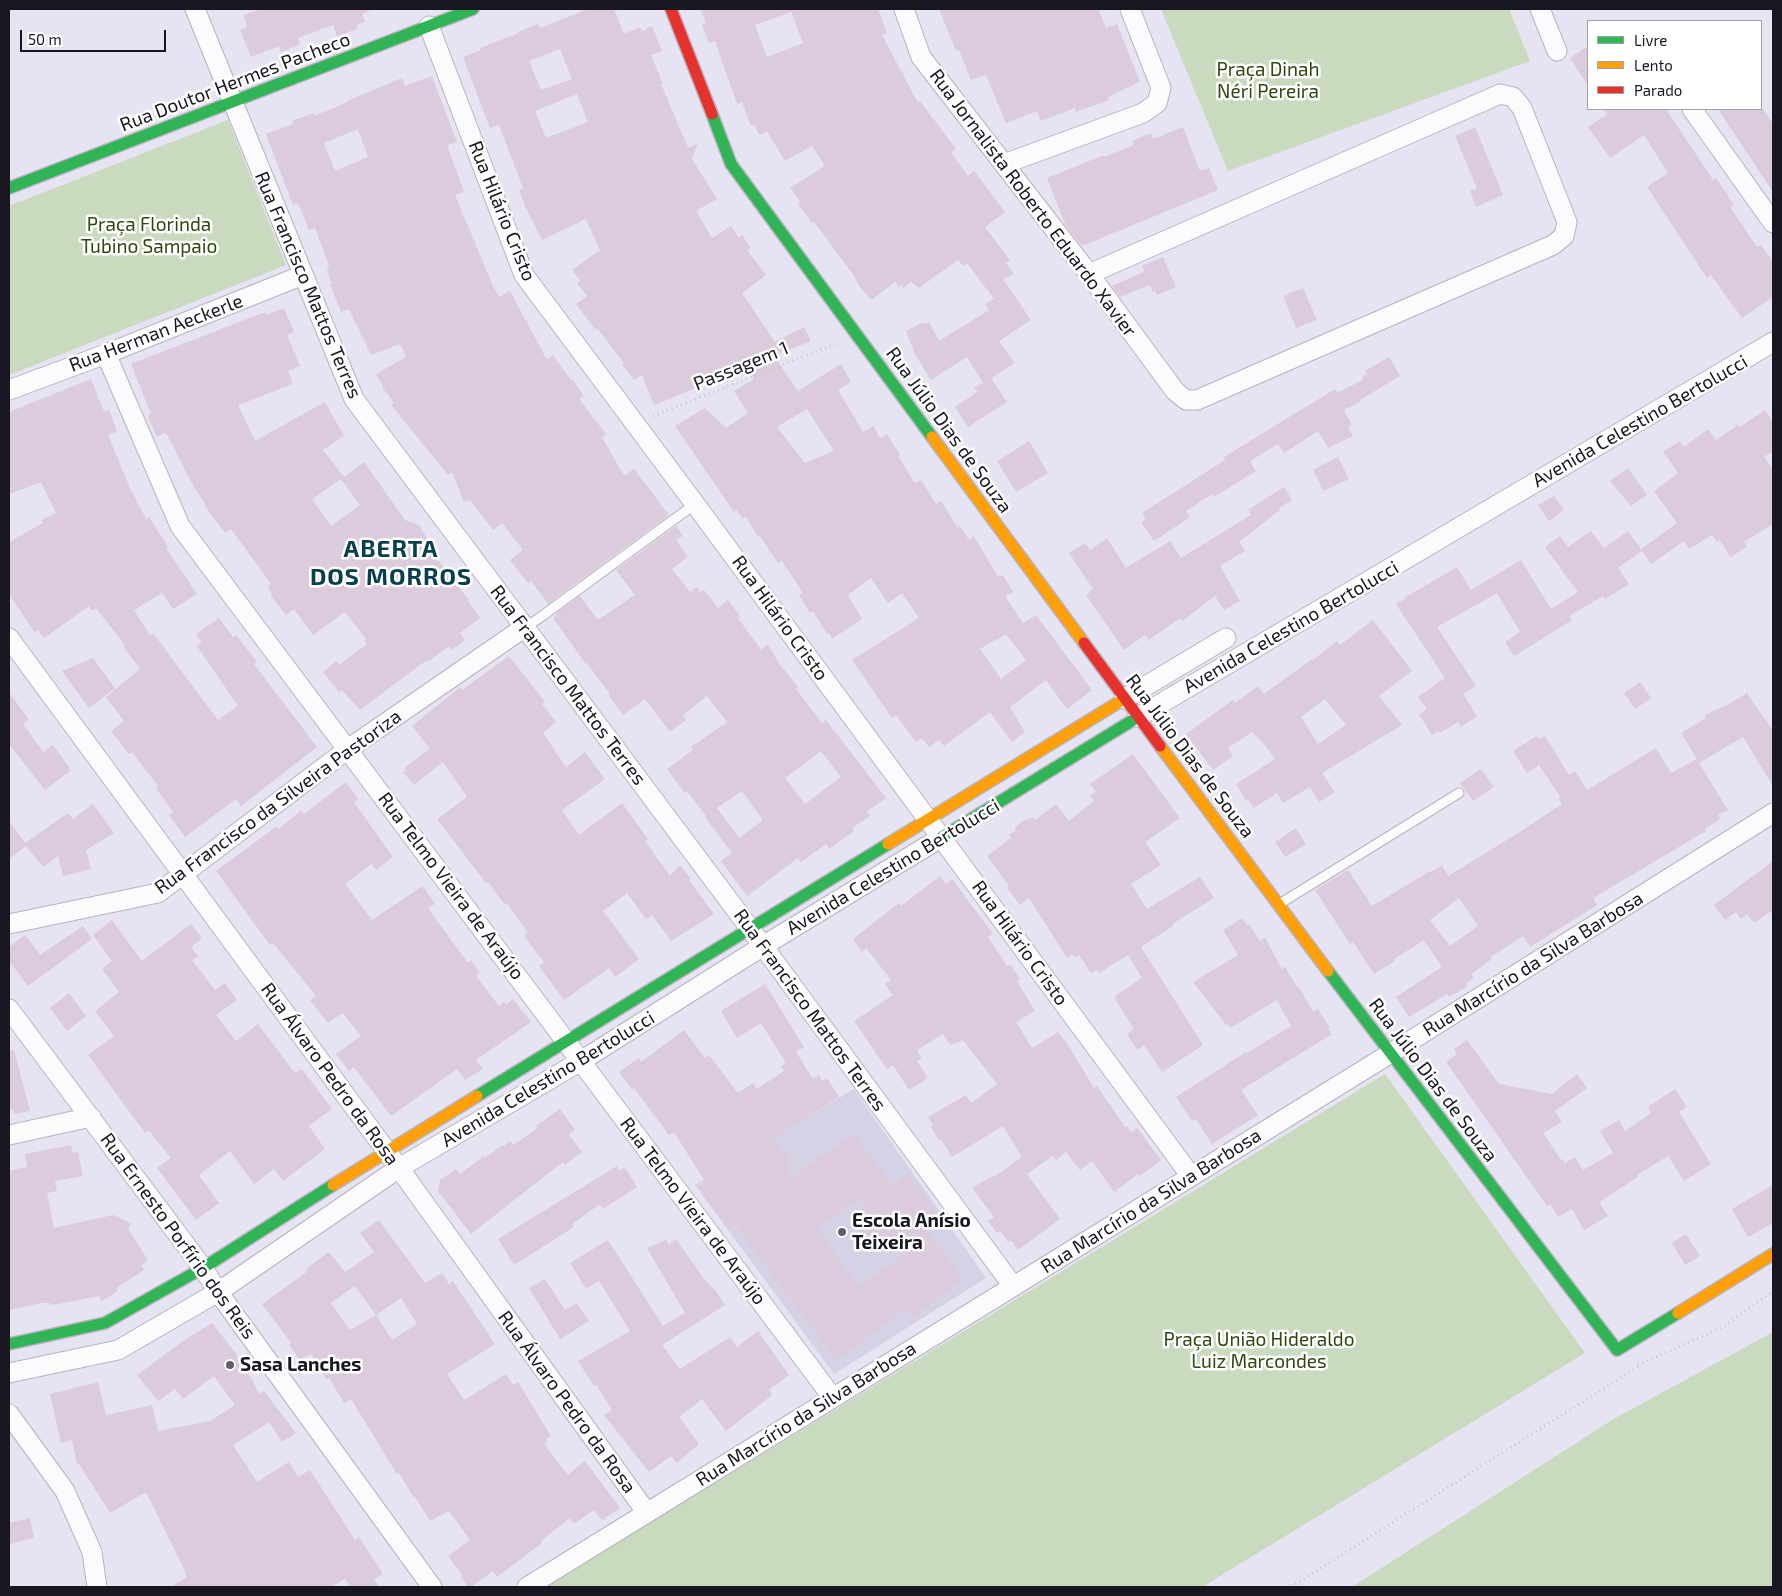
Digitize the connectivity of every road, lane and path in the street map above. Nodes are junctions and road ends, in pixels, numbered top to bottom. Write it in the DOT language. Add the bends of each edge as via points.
graph roads {
  1 [pos="195,9"];
  2 [pos="473,9"];
  3 [pos="671,9"];
  4 [pos="904,9"];
  5 [pos="1130,9"];
  6 [pos="1540,9"];
  7 [pos="429,26"];
  8 [pos="1557,51"];
  9 [pos="232,102"];
  10 [pos="1693,110"];
  11 [pos="1004,164"];
  12 [pos="9,188"];
  13 [pos="1773,223"];
  14 [pos="1089,274"];
  15 [pos="303,275"];
  16 [pos="857,335"];
  17 [pos="1772,345"];
  18 [pos="106,354"];
  19 [pos="9,390"];
  20 [pos="636,423"];
  21 [pos="695,504"];
  22 [pos="525,627"];
  23 [pos="9,638"];
  24 [pos="1226,638"];
  25 [pos="1124,699"];
  26 [pos="1138,717"];
  27 [pos="348,749"];
  28 [pos="1459,793"];
  29 [pos="1773,813"];
  30 [pos="929,820"];
  31 [pos="942,837"];
  32 [pos="184,875"];
  33 [pos="1279,904"];
  34 [pos="9,924"];
  35 [pos="751,930"];
  36 [pos="763,946"];
  37 [pos="9,1009"];
  38 [pos="567,1040"];
  39 [pos="1391,1052"];
  40 [pos="581,1061"];
  41 [pos="91,1117"];
  42 [pos="9,1135"];
  43 [pos="387,1151"];
  44 [pos="400,1168"];
  45 [pos="1192,1176"];
  46 [pos="1773,1254"];
  47 [pos="203,1268"];
  48 [pos="1013,1286"];
  49 [pos="1773,1291"];
  50 [pos="218,1292"];
  51 [pos="9,1344"];
  52 [pos="1617,1350"];
  53 [pos="1639,1366"];
  54 [pos="9,1373"];
  55 [pos="833,1398"];
  56 [pos="9,1414"];
  57 [pos="647,1513"];
  58 [pos="97,1587"];
  59 [pos="432,1587"];
  60 [pos="527,1587"];
  61 [pos="1291,1587"];
  1 -- 9 [label="street, Rua Francisco Mattos Terres"];
  2 -- 7 [label="street, Rua Doutor Hermes Pacheco"];
  3 -- 16 [label="street, Rua Júlio Dias de Souza" via="731,164"];
  4 -- 11 [label="street, Rua Jornalista Roberto Eduardo Xavier" via="921,56"];
  5 -- 11 [label="street" via="1161,88 1157,103 1143,112"];
  6 -- 8 [label="street"];
  7 -- 9 [label="street, Rua Doutor Hermes Pacheco"];
  7 -- 20 [label="street, Rua Hilário Cristo" via="524,275"];
  9 -- 12 [label="street, Rua Doutor Hermes Pacheco"];
  9 -- 15 [label="street, Rua Francisco Mattos Terres"];
  10 -- 13 [label="street"];
  11 -- 14 [label="street, Rua Jornalista Roberto Eduardo Xavier"];
  14 -- 14 [label="street, Rua Jornalista Roberto Eduardo Xavier" via="1175,391 1186,400 1197,400 1553,245 1564,236 1567,222 1522,108 1513,97 1500,94"];
  15 -- 18 [label="street, Rua Herman Aeckerle"];
  15 -- 22 [label="street, Rua Francisco Mattos Terres" via="354,399"];
  16 -- 20 [label="path, Passagem 1"];
  16 -- 25 [label="street, Rua Júlio Dias de Souza"];
  17 -- 26 [label="street, Avenida Celestino Bertolucci"];
  18 -- 19 [label="street, Rua Herman Aeckerle"];
  18 -- 27 [label="street, Rua Telmo Vieira de Araújo" via="180,526"];
  20 -- 21 [label="street, Rua Hilário Cristo"];
  21 -- 22 [label="lane"];
  21 -- 30 [label="street, Rua Hilário Cristo"];
  22 -- 27 [label="street, Rua Francisco da Silveira Pastoriza"];
  22 -- 35 [label="street, Rua Francisco Mattos Terres"];
  23 -- 32 [label="street, Rua Álvaro Pedro da Rosa"];
  24 -- 25 [label="street, Avenida Celestino Bertolucci"];
  25 -- 26 [label="street, Rua Júlio Dias de Souza"];
  25 -- 30 [label="street, Avenida Celestino Bertolucci"];
  26 -- 31 [label="street, Avenida Celestino Bertolucci"];
  26 -- 33 [label="street, Rua Júlio Dias de Souza"];
  27 -- 32 [label="street, Rua Francisco da Silveira Pastoriza"];
  27 -- 38 [label="street, Rua Telmo Vieira de Araújo"];
  28 -- 33 [label="lane"];
  29 -- 39 [label="street, Rua Marcírio da Silva Barbosa"];
  30 -- 31 [label="street, Rua Hilário Cristo"];
  30 -- 35 [label="street, Avenida Celestino Bertolucci"];
  31 -- 36 [label="street, Avenida Celestino Bertolucci"];
  31 -- 45 [label="street, Rua Hilário Cristo"];
  32 -- 34 [label="street, Rua Francisco da Silveira Pastoriza" via="158,893"];
  32 -- 43 [label="street, Rua Álvaro Pedro da Rosa"];
  33 -- 39 [label="street, Rua Júlio Dias de Souza"];
  35 -- 36 [label="street, Rua Francisco Mattos Terres"];
  35 -- 38 [label="street, Avenida Celestino Bertolucci"];
  36 -- 40 [label="street, Avenida Celestino Bertolucci"];
  36 -- 48 [label="street, Rua Francisco Mattos Terres"];
  37 -- 41 [label="street, Rua Ernesto Porfírio dos Reis"];
  38 -- 40 [label="street, Rua Telmo Vieira de Araújo"];
  38 -- 43 [label="street, Avenida Celestino Bertolucci"];
  39 -- 45 [label="street, Rua Marcírio da Silva Barbosa"];
  39 -- 52 [label="street, Rua Júlio Dias de Souza"];
  40 -- 44 [label="street, Avenida Celestino Bertolucci"];
  40 -- 55 [label="street, Rua Telmo Vieira de Araújo"];
  41 -- 42 [label="street"];
  41 -- 47 [label="street, Rua Ernesto Porfírio dos Reis"];
  43 -- 44 [label="street, Rua Álvaro Pedro da Rosa"];
  43 -- 47 [label="street, Avenida Celestino Bertolucci"];
  44 -- 50 [label="street, Avenida Celestino Bertolucci"];
  44 -- 57 [label="street, Rua Álvaro Pedro da Rosa"];
  45 -- 48 [label="street, Rua Marcírio da Silva Barbosa"];
  46 -- 52 [label="street"];
  47 -- 50 [label="street, Rua Ernesto Porfírio dos Reis"];
  47 -- 51 [label="street, Avenida Celestino Bertolucci" via="105,1323"];
  48 -- 55 [label="street, Rua Marcírio da Silva Barbosa"];
  49 -- 53 [label="path" via="1725,1326"];
  50 -- 54 [label="street, Avenida Celestino Bertolucci" via="118,1350"];
  50 -- 59 [label="street, Rua Ernesto Porfírio dos Reis"];
  52 -- 53 [label="path"];
  53 -- 61 [label="path"];
  55 -- 57 [label="street, Rua Marcírio da Silva Barbosa"];
  56 -- 58 [label="street" via="65,1492 92,1552"];
  57 -- 60 [label="street, Rua Marcírio da Silva Barbosa"];
}
